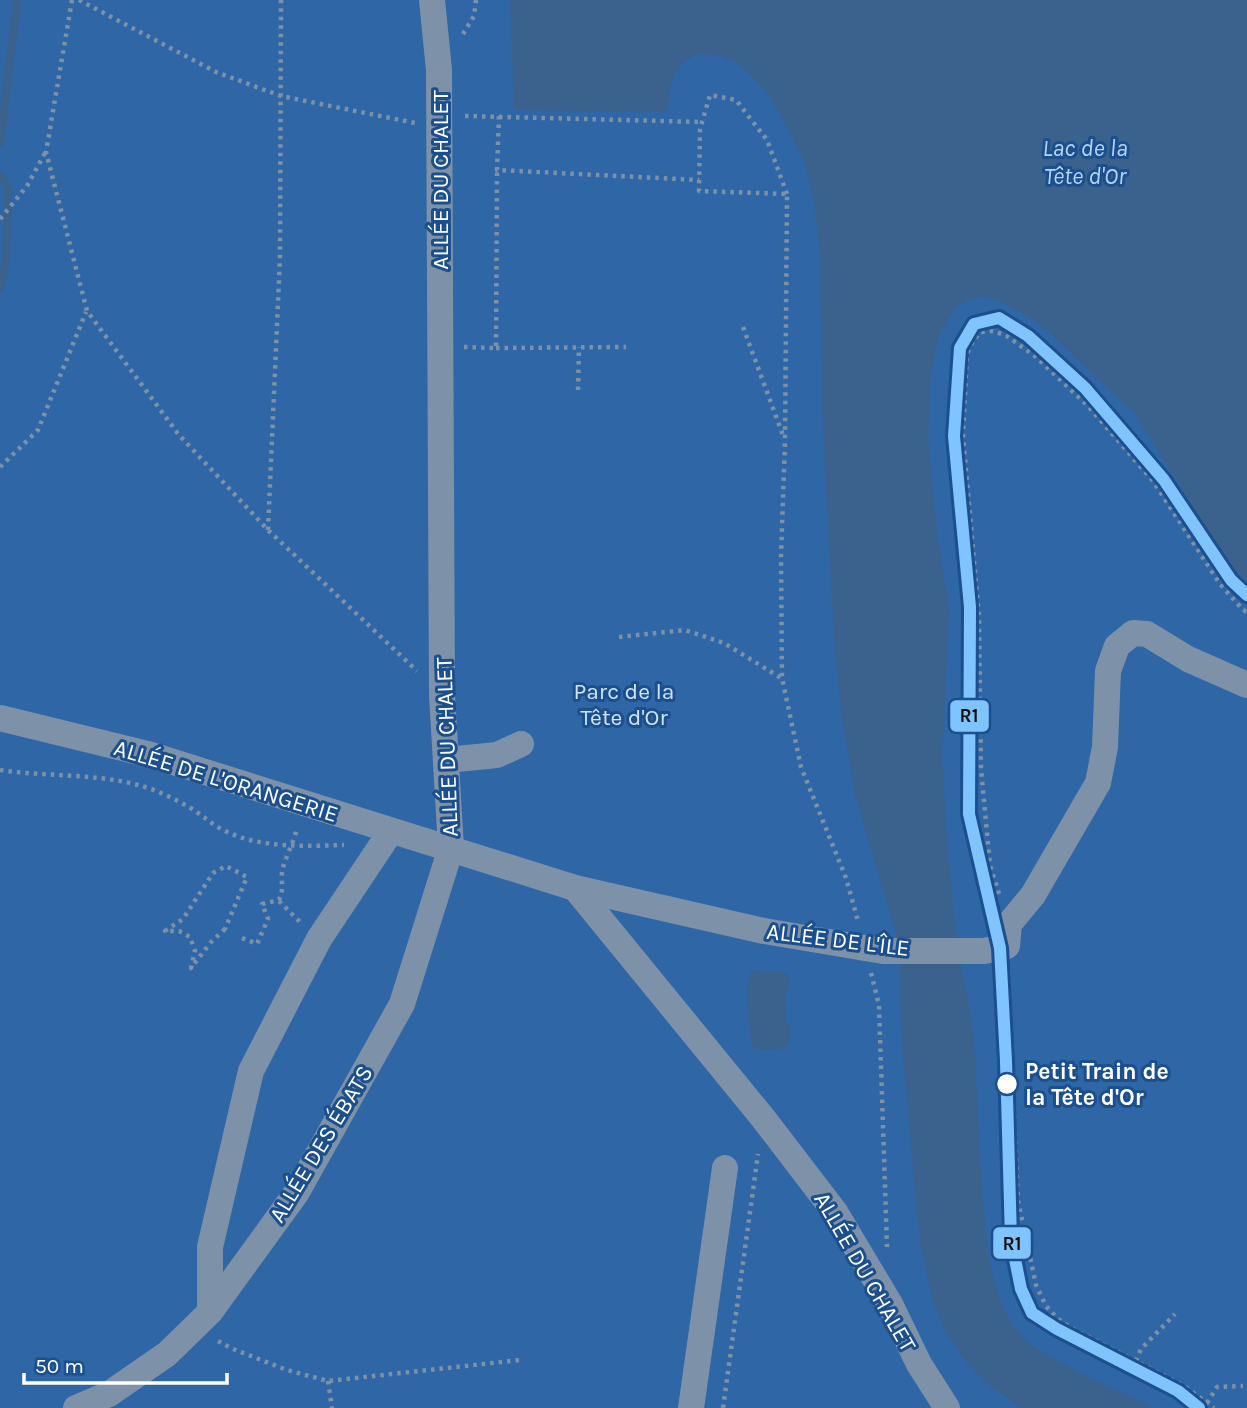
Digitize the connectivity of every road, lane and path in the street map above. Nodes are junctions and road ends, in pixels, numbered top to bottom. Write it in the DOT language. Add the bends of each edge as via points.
graph roads {
  1 [pos="72,0"];
  2 [pos="79,0"];
  3 [pos="281,0"];
  4 [pos="432,0"];
  5 [pos="281,96"];
  6 [pos="475,116"];
  7 [pos="499,116"];
  8 [pos="702,122"];
  9 [pos="440,129"];
  10 [pos="46,152"];
  11 [pos="497,170"];
  12 [pos="699,180"];
  13 [pos="787,194"];
  14 [pos="0,219"];
  15 [pos="87,311"];
  16 [pos="743,327"];
  17 [pos="626,346"];
  18 [pos="481,348"];
  19 [pos="496,348"];
  20 [pos="579,348"];
  21 [pos="578,390"];
  22 [pos="785,442"];
  23 [pos="0,467"];
  24 [pos="268,530"];
  25 [pos="1247,612"];
  26 [pos="619,637"];
  27 [pos="782,678"];
  28 [pos="1247,685"];
  29 [pos="443,695"];
  30 [pos="0,719"];
  31 [pos="521,744"];
  32 [pos="447,760"];
  33 [pos="0,770"];
  34 [pos="391,831"];
  35 [pos="346,845"];
  36 [pos="293,846"];
  37 [pos="451,848"];
  38 [pos="575,888"];
  39 [pos="279,901"];
  40 [pos="290,912"];
  41 [pos="228,931"];
  42 [pos="242,937"];
  43 [pos="1000,940"];
  44 [pos="874,949"];
  45 [pos="1014,1092"];
  46 [pos="1003,1100"];
  47 [pos="763,1118"];
  48 [pos="725,1168"];
  49 [pos="888,1250"];
  50 [pos="1175,1314"];
  51 [pos="203,1320"];
  52 [pos="520,1360"];
  53 [pos="1136,1361"];
  54 [pos="328,1381"];
  55 [pos="1243,1386"];
  56 [pos="1207,1403"];
  57 [pos="76,1408"];
  58 [pos="331,1408"];
  59 [pos="691,1408"];
  60 [pos="723,1408"];
  61 [pos="947,1408"];
  62 [pos="1214,1408"];
  1 -- 10 [label="path"];
  2 -- 5 [label="path" via="216,72"];
  3 -- 5 [label="path"];
  4 -- 9 [label="street, ALLÉE DU CHALET"];
  5 -- 9 [label="path"];
  5 -- 24 [label="path" via="280,257"];
  6 -- 7 [label="path"];
  7 -- 8 [label="path"];
  7 -- 11 [label="path"];
  8 -- 12 [label="path"];
  8 -- 13 [label="path" via="710,95 736,100 767,140"];
  9 -- 29 [label="street, ALLÉE DU CHALET"];
  10 -- 14 [label="path" via="27,186"];
  10 -- 15 [label="path"];
  11 -- 12 [label="path"];
  11 -- 19 [label="path"];
  12 -- 13 [label="path" via="699,191"];
  13 -- 22 [label="path"];
  15 -- 23 [label="path" via="38,430"];
  15 -- 24 [label="path" via="179,435"];
  16 -- 22 [label="path"];
  17 -- 20 [label="path"];
  18 -- 19 [label="path"];
  19 -- 20 [label="path"];
  20 -- 21 [label="path"];
  22 -- 27 [label="path"];
  24 -- 29 [label="path"];
  25 -- 43 [label="path" via="1220,584 1153,481 1088,406 1007,336 980,332 964,369 963,436 979,617 981,769"];
  26 -- 27 [label="path" via="685,630 724,643"];
  27 -- 44 [label="path" via="801,767"];
  28 -- 43 [label="street" via="1188,659 1147,634 1133,633 1117,646 1108,671 1105,747 1098,783 1033,895"];
  29 -- 32 [label="street, ALLÉE DU CHALET"];
  30 -- 34 [label="street, ALLÉE DE L'ORANGERIE" via="151,755"];
  31 -- 32 [label="street" via="497,755"];
  32 -- 37 [label="street, ALLÉE DU CHALET"];
  33 -- 36 [label="path" via="119,780 187,806 224,830 258,843"];
  34 -- 37 [label="street, ALLÉE DE L'ORANGERIE"];
  34 -- 51 [label="street" via="319,939 251,1071 210,1247"];
  35 -- 36 [label="path"];
  36 -- 39 [label="path" via="282,871"];
  37 -- 38 [label="street, ALLÉE DU CHALET"];
  37 -- 51 [label="street, ALLÉE DES ÉBATS" via="402,1004 297,1192"];
  38 -- 44 [label="street, ALLÉE DE L'ÎLE" via="764,931"];
  38 -- 47 [label="street, ALLÉE DU CHALET"];
  39 -- 40 [label="path"];
  39 -- 42 [label="path" via="262,904 268,919 257,944"];
  41 -- 41 [label="path" via="247,877 226,866 213,873 183,919 166,931 190,937 195,951 191,968"];
  43 -- 44 [label="street, ALLÉE DE L'ÎLE"];
  43 -- 45 [label="path"];
  44 -- 49 [label="path"];
  45 -- 46 [label="path"];
  45 -- 53 [label="path" via="1018,1201 1036,1285 1058,1319"];
  47 -- 60 [label="path"];
  47 -- 61 [label="street, ALLÉE DU CHALET" via="835,1212"];
  48 -- 59 [label="street"];
  50 -- 53 [label="path" via="1141,1349"];
  51 -- 54 [label="path" via="233,1349"];
  51 -- 57 [label="street, ALLÉE DES ÉBATS" via="167,1354 109,1394"];
  52 -- 54 [label="path"];
  53 -- 56 [label="path"];
  54 -- 58 [label="path"];
  55 -- 56 [label="path" via="1217,1387"];
  56 -- 62 [label="path"];
}
